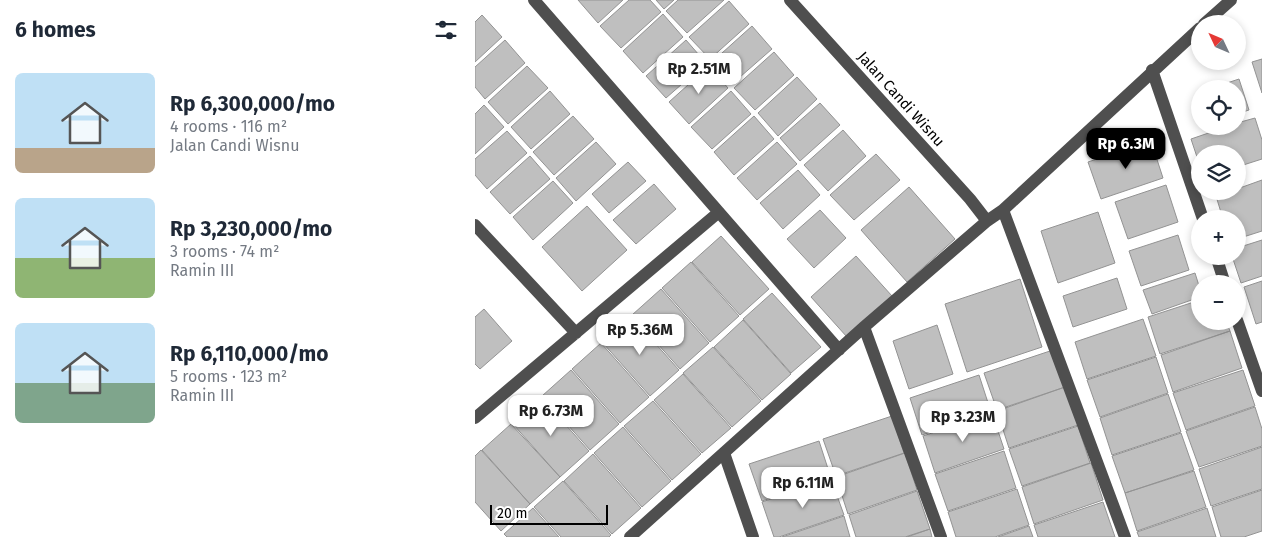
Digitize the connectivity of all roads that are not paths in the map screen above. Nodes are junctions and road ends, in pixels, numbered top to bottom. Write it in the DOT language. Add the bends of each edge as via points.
graph roads {
  1 [pos="534,0"];
  2 [pos="790,0"];
  3 [pos="1231,0"];
  4 [pos="1214,15"];
  5 [pos="1191,36"];
  6 [pos="1152,70"];
  7 [pos="1003,210"];
  8 [pos="1200,210"];
  9 [pos="719,212"];
  10 [pos="987,221"];
  11 [pos="475,225"];
  12 [pos="864,327"];
  13 [pos="1241,330"];
  14 [pos="576,332"];
  15 [pos="839,350"];
  16 [pos="1262,391"];
  17 [pos="475,418"];
  18 [pos="724,454"];
  19 [pos="630,537"];
  20 [pos="753,537"];
  21 [pos="941,537"];
  22 [pos="1125,537"];
  1 -- 9 [label="street"];
  2 -- 10 [label="street, Jalan Candi Wisnu"];
  3 -- 4 [label="street"];
  5 -- 6 [label="street"];
  6 -- 7 [label="street"];
  6 -- 8 [label="street"];
  7 -- 10 [label="street"];
  7 -- 22 [label="street"];
  9 -- 14 [label="street"];
  9 -- 15 [label="street"];
  10 -- 12 [label="street"];
  11 -- 14 [label="street"];
  12 -- 15 [label="street"];
  12 -- 21 [label="street"];
  13 -- 16 [label="street"];
  14 -- 17 [label="street"];
  15 -- 18 [label="street"];
  18 -- 19 [label="street"];
  18 -- 20 [label="street"];
}
